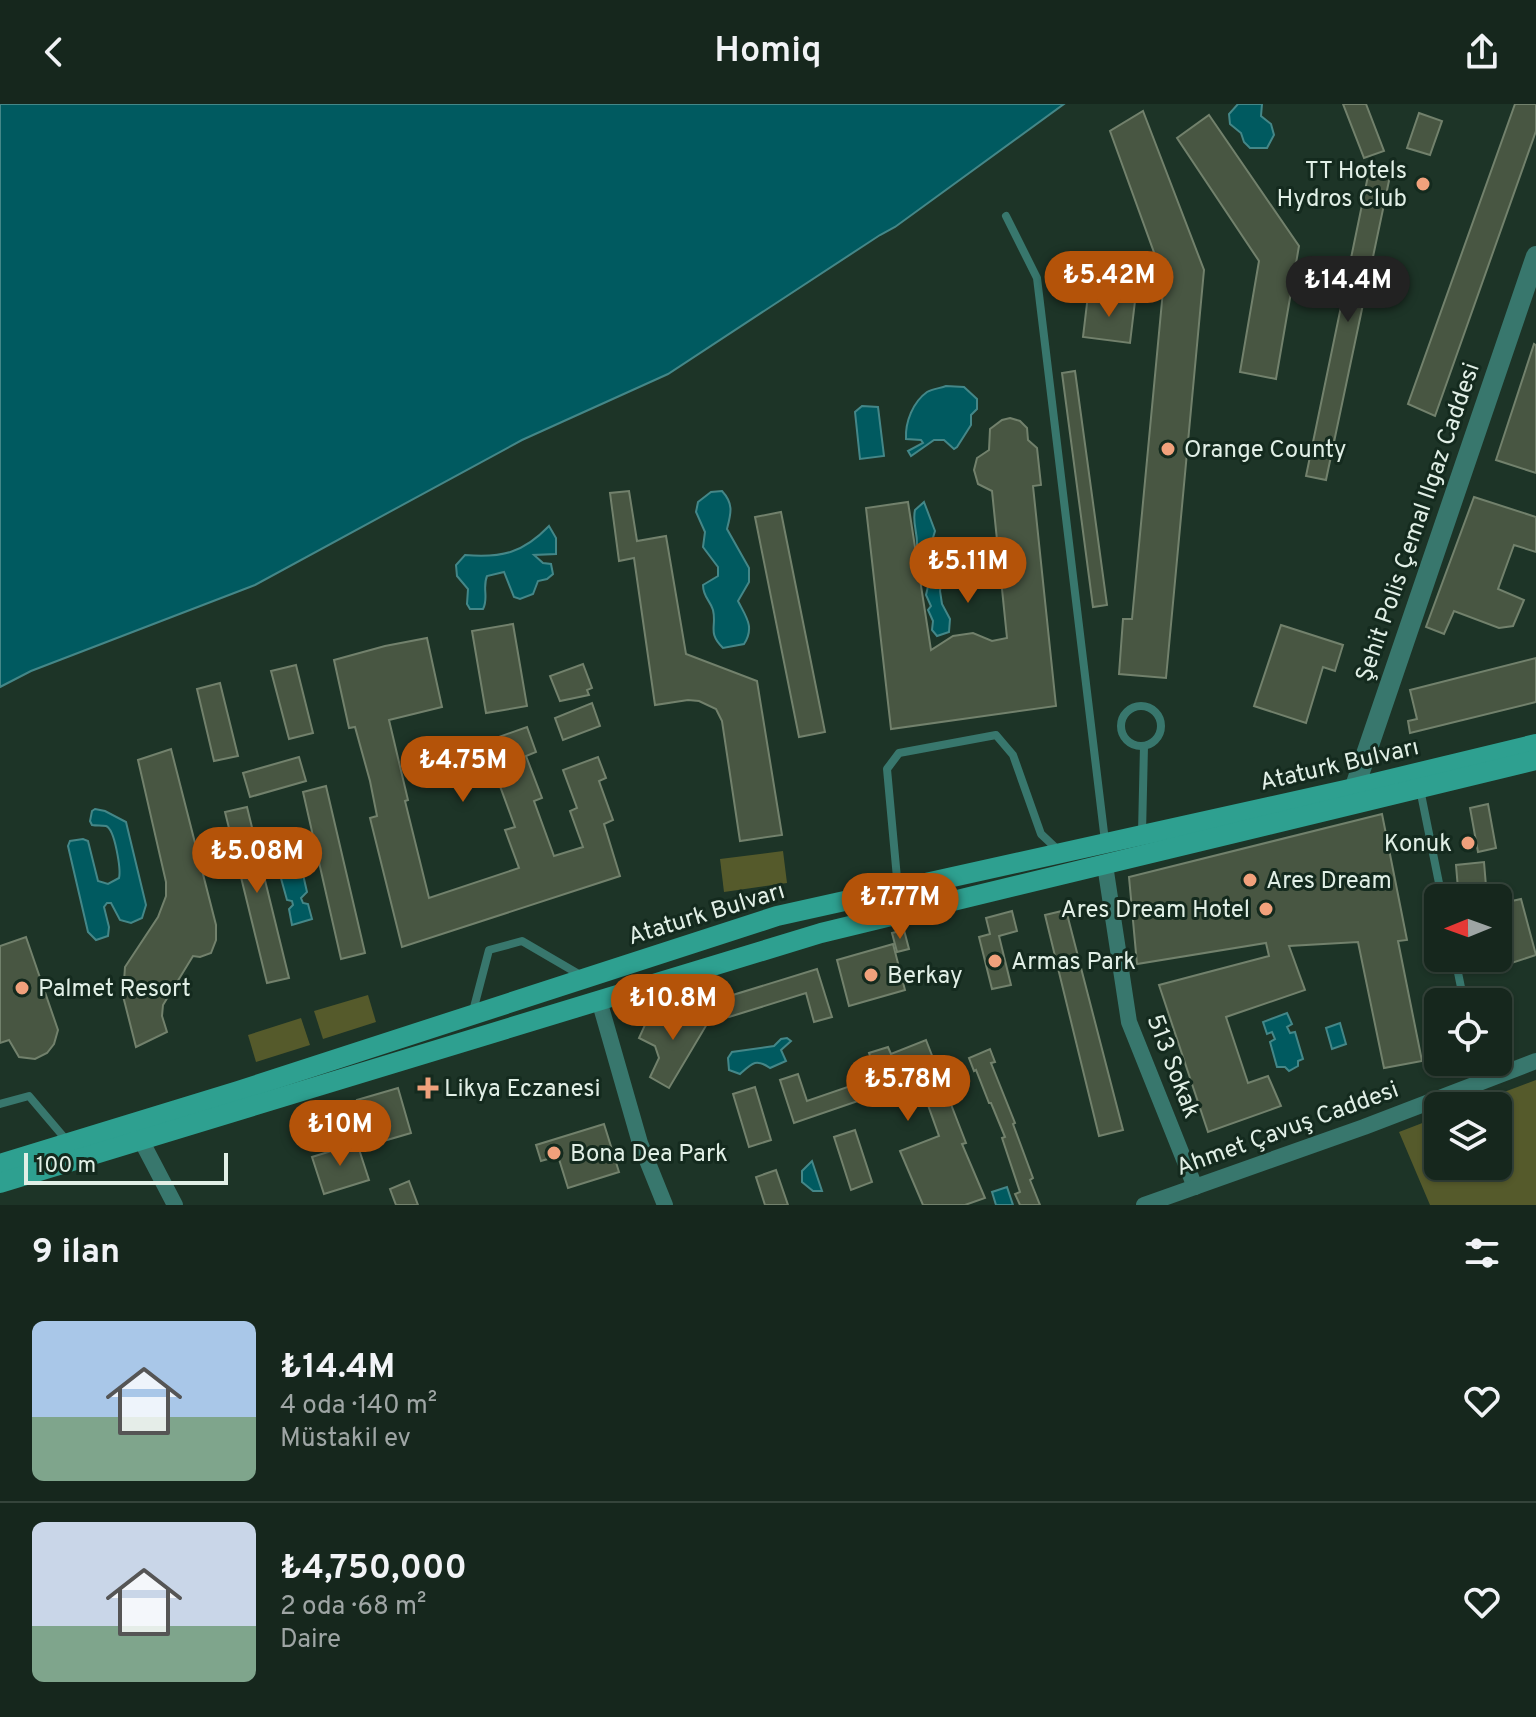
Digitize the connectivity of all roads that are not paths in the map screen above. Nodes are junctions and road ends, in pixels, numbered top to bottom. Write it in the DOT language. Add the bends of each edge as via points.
graph roads {
  1 [pos="1006,216"];
  2 [pos="1536,256"];
  3 [pos="1536,744"];
  4 [pos="1144,746"];
  5 [pos="1536,760"];
  6 [pos="1420,788"];
  7 [pos="1351,797"];
  8 [pos="1142,833"];
  9 [pos="1104,842"];
  10 [pos="1060,852"];
  11 [pos="1105,865"];
  12 [pos="1439,884"];
  13 [pos="898,889"];
  14 [pos="586,978"];
  15 [pos="599,1000"];
  16 [pos="471,1015"];
  17 [pos="1536,1061"];
  18 [pos="1479,1076"];
  19 [pos="1480,1082"];
  20 [pos="0,1104"];
  21 [pos="141,1140"];
  22 [pos="69,1143"];
  23 [pos="0,1164"];
  24 [pos="0,1183"];
  25 [pos="1195,1187"];
  26 [pos="175,1205"];
  27 [pos="665,1205"];
  28 [pos="1144,1205"];
  1 -- 9 [label="lane" via="1037,278"];
  2 -- 7 [label="street, Şehit Polis Çemal Ilgaz Caddesi"];
  3 -- 7 [label="main road, Ataturk Bulvarı"];
  4 -- 4 [label="lane" via="1157,738 1161,725 1155,711 1142,706 1128,711 1122,729 1131,743"];
  4 -- 8 [label="lane"];
  5 -- 6 [label="main road, Ataturk Bulvarı"];
  6 -- 7 [label="main road, Ataturk Bulvarı"];
  6 -- 12 [label="lane"];
  7 -- 8 [label="main road, Ataturk Bulvarı"];
  7 -- 11 [label="main road, Ataturk Bulvarı"];
  8 -- 9 [label="main road, Ataturk Bulvarı"];
  9 -- 10 [label="main road, Ataturk Bulvarı"];
  10 -- 13 [label="main road, Ataturk Bulvarı"];
  10 -- 13 [label="lane" via="1041,834 1013,755 996,735 899,753 887,769"];
  11 -- 15 [label="main road, Ataturk Bulvarı" via="821,933"];
  11 -- 25 [label="street, 513 Sokak" via="1129,1022"];
  13 -- 14 [label="main road, Ataturk Bulvarı" via="777,916"];
  14 -- 16 [label="main road, Ataturk Bulvarı"];
  14 -- 16 [label="lane" via="522,941 489,950"];
  15 -- 21 [label="main road, Ataturk Bulvarı"];
  15 -- 27 [label="street" via="640,1143"];
  16 -- 22 [label="main road, Ataturk Bulvarı"];
  17 -- 19 [label="street, Ahmet Çavuş Caddesi"];
  18 -- 19 [label="lane"];
  19 -- 25 [label="street, Ahmet Çavuş Caddesi"];
  20 -- 22 [label="lane" via="29,1096"];
  21 -- 24 [label="main road, Ataturk Bulvarı"];
  21 -- 26 [label="street"];
  22 -- 23 [label="main road, Ataturk Bulvarı"];
  25 -- 28 [label="street, Ahmet Çavuş Caddesi"];
}
